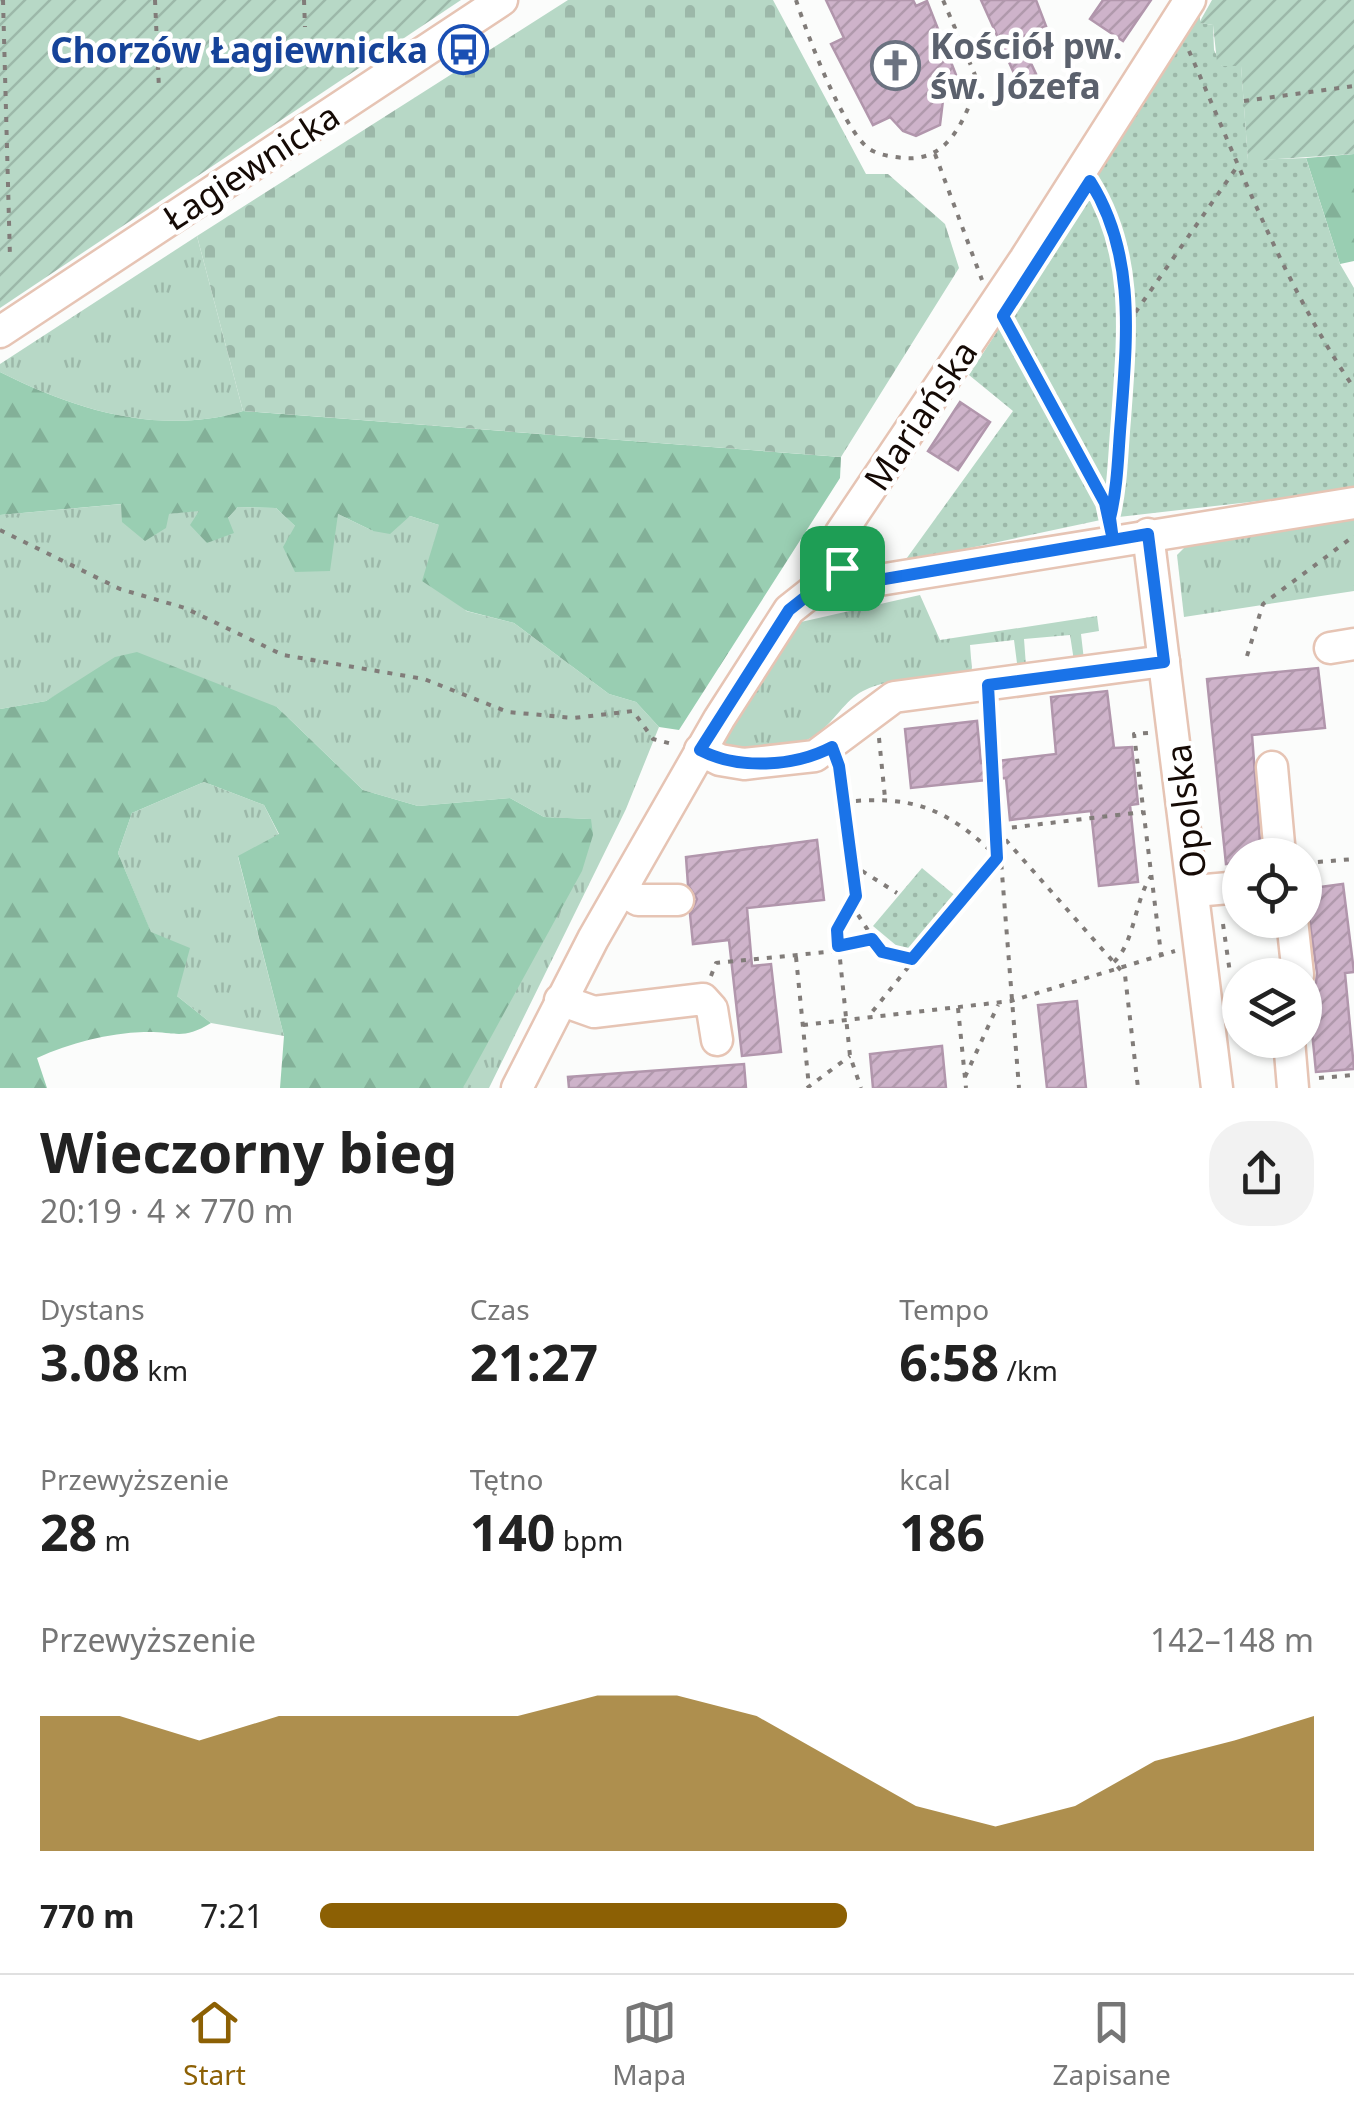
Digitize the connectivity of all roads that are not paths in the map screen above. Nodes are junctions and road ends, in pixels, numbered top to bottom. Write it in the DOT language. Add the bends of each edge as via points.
graph roads {
  1 [pos="502,0"];
  2 [pos="1190,0"];
  3 [pos="0,332"];
  4 [pos="1354,503"];
  5 [pos="1148,534"];
  6 [pos="842,568"];
  7 [pos="1164,662"];
  8 [pos="700,750"];
  9 [pos="1272,767"];
  10 [pos="1278,838"];
  11 [pos="1222,889"];
  12 [pos="622,890"];
  13 [pos="1195,891"];
  14 [pos="678,900"];
  15 [pos="560,1000"];
  16 [pos="717,1040"];
  17 [pos="1291,1058"];
  18 [pos="1293,1085"];
  19 [pos="518,1088"];
  20 [pos="1217,1088"];
  1 -- 3 [label="street, Łagiewnicka"];
  2 -- 6 [label="street, Mariańska" via="1000,307 840,534"];
  4 -- 5 [label="street"];
  5 -- 6 [label="street" via="1112,529 867,582"];
  5 -- 7 [label="street, Opolska"];
  6 -- 8 [label="street" via="789,610"];
  7 -- 8 [label="street" via="894,698 815,756 744,764"];
  7 -- 13 [label="street, Opolska"];
  8 -- 12 [label="street"];
  9 -- 10 [label="street"];
  11 -- 13 [label="street"];
  12 -- 14 [label="street" via="638,900"];
  12 -- 15 [label="street"];
  13 -- 20 [label="street, Opolska"];
  15 -- 16 [label="street" via="594,1012 703,999 712,1009"];
  15 -- 19 [label="street"];
  17 -- 18 [label="street"];
}
